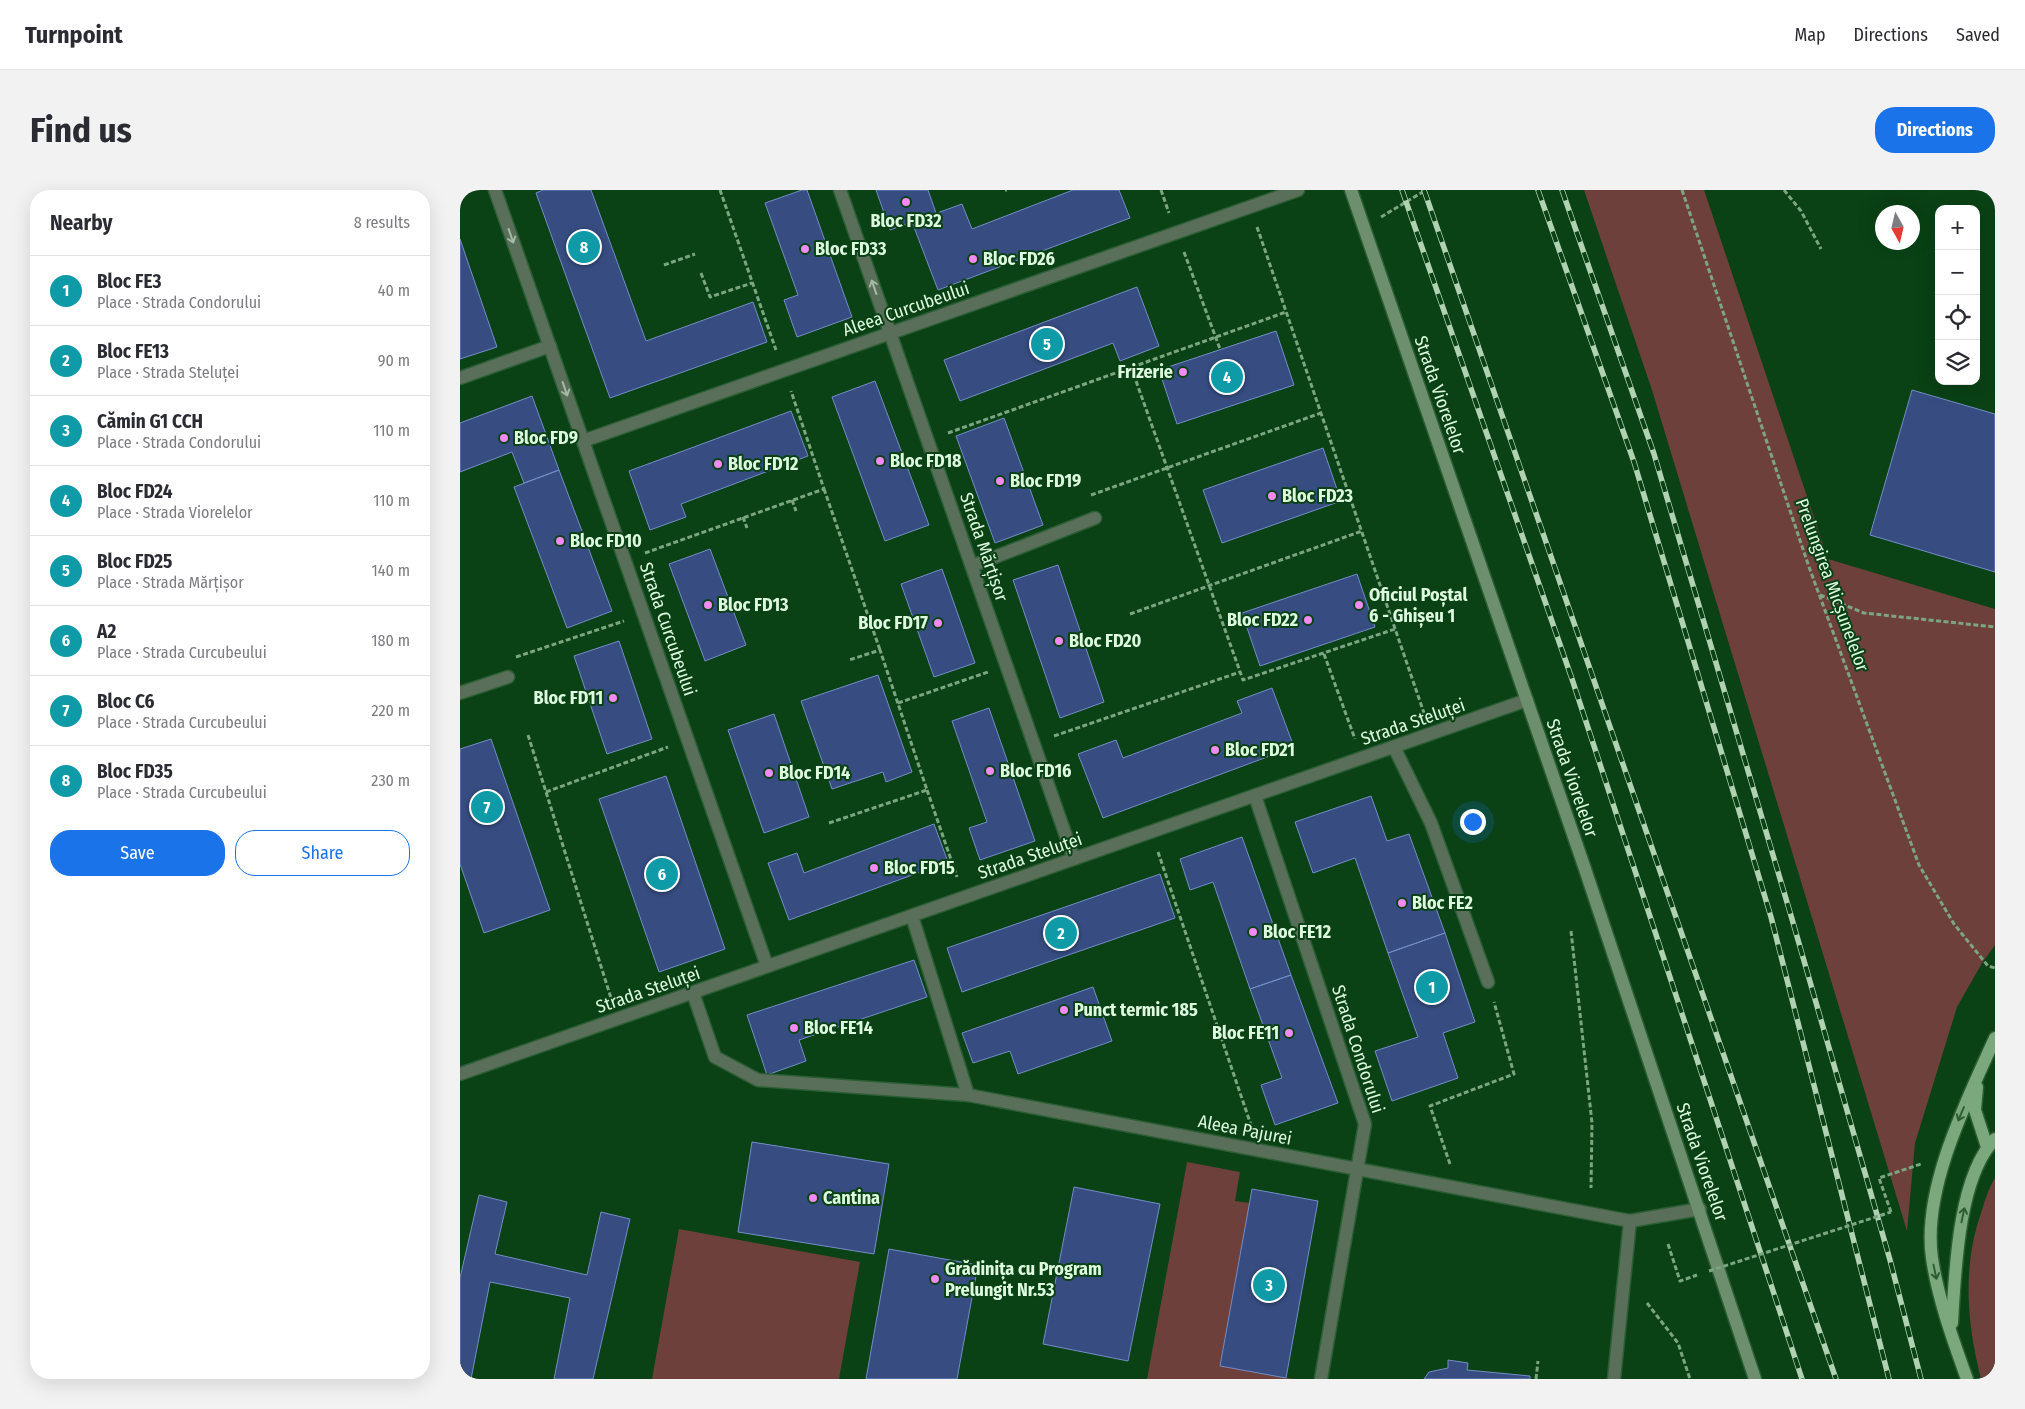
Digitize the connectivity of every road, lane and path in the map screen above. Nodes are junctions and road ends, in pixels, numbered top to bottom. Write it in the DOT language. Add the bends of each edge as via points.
graph roads {
  1 [pos="495,190"];
  2 [pos="720,190"];
  3 [pos="840,190"];
  4 [pos="1298,190"];
  5 [pos="1351,190"];
  6 [pos="1426,190"];
  7 [pos="1682,190"];
  8 [pos="1784,190"];
  9 [pos="1250,207"];
  10 [pos="1364,227"];
  11 [pos="1176,233"];
  12 [pos="1821,249"];
  13 [pos="695,254"];
  14 [pos="664,265"];
  15 [pos="701,273"];
  16 [pos="752,283"];
  17 [pos="1286,312"];
  18 [pos="890,333"];
  19 [pos="1216,338"];
  20 [pos="550,346"];
  21 [pos="1220,349"];
  22 [pos="1131,367"];
  23 [pos="784,371"];
  24 [pos="460,378"];
  25 [pos="1321,413"];
  26 [pos="928,440"];
  27 [pos="583,441"];
  28 [pos="1167,468"];
  29 [pos="824,489"];
  30 [pos="1088,497"];
  31 [pos="792,500"];
  32 [pos="796,511"];
  33 [pos="743,517"];
  34 [pos="1095,518"];
  35 [pos="748,528"];
  36 [pos="1362,531"];
  37 [pos="625,560"];
  38 [pos="972,566"];
  39 [pos="1209,586"];
  40 [pos="1820,595"];
  41 [pos="644,614"];
  42 [pos="1130,614"];
  43 [pos="1995,627"];
  44 [pos="1395,629"];
  45 [pos="880,650"];
  46 [pos="1324,654"];
  47 [pos="512,659"];
  48 [pos="849,660"];
  49 [pos="1007,666"];
  50 [pos="1240,672"];
  51 [pos="508,677"];
  52 [pos="460,693"];
  53 [pos="1527,700"];
  54 [pos="898,703"];
  55 [pos="1425,716"];
  56 [pos="528,735"];
  57 [pos="1355,739"];
  58 [pos="688,740"];
  59 [pos="1034,743"];
  60 [pos="1394,747"];
  61 [pos="927,790"];
  62 [pos="546,792"];
  63 [pos="1255,796"];
  64 [pos="829,824"];
  65 [pos="1158,852"];
  66 [pos="1074,859"];
  67 [pos="957,878"];
  68 [pos="912,916"];
  69 [pos="1571,931"];
  70 [pos="768,966"];
  71 [pos="1995,968"];
  72 [pos="1488,982"];
  73 [pos="693,993"];
  74 [pos="611,998"];
  75 [pos="1995,1038"];
  76 [pos="460,1073"];
  77 [pos="1978,1075"];
  78 [pos="968,1095"];
  79 [pos="1991,1143"];
  80 [pos="1260,1151"];
  81 [pos="1921,1164"];
  82 [pos="1357,1169"];
  83 [pos="1458,1188"];
  84 [pos="1591,1188"];
  85 [pos="1700,1208"];
  86 [pos="1630,1221"];
  87 [pos="1668,1244"];
  88 [pos="1647,1303"];
  89 [pos="1951,1333"];
  90 [pos="1538,1361"];
  91 [pos="1321,1379"];
  92 [pos="1536,1379"];
  93 [pos="1614,1379"];
  94 [pos="1690,1379"];
  95 [pos="1755,1379"];
  96 [pos="1967,1379"];
  1 -- 20 [label="street, Strada Curcubeului, one-way"];
  2 -- 16 [label="path"];
  18 -- 3 [label="street, Strada Mărțișor, one-way"];
  4 -- 9 [label="street, Aleea Curcubeului"];
  5 -- 10 [label="street, Strada Viorelelor"];
  6 -- 10 [label="path"];
  7 -- 40 [label="path, Prelungirea Micșunelelor"];
  8 -- 12 [label="path"];
  9 -- 11 [label="street, Aleea Curcubeului"];
  9 -- 17 [label="path"];
  10 -- 53 [label="street, Strada Viorelelor"];
  11 -- 18 [label="street, Aleea Curcubeului"];
  11 -- 19 [label="path"];
  13 -- 14 [label="path"];
  15 -- 16 [label="path" via="710,297"];
  16 -- 23 [label="path"];
  17 -- 19 [label="path"];
  17 -- 25 [label="path"];
  18 -- 23 [label="street, Aleea Curcubeului"];
  18 -- 26 [label="street, Strada Mărțișor"];
  19 -- 21 [label="path"];
  19 -- 22 [label="path"];
  20 -- 24 [label="street"];
  20 -- 27 [label="street, Strada Curcubeului, one-way"];
  22 -- 26 [label="path"];
  22 -- 28 [label="path"];
  23 -- 27 [label="street, Aleea Curcubeului"];
  23 -- 29 [label="path"];
  25 -- 28 [label="path"];
  25 -- 36 [label="path"];
  26 -- 38 [label="street, Strada Mărțișor"];
  27 -- 37 [label="street, Strada Curcubeului"];
  28 -- 30 [label="path"];
  28 -- 39 [label="path"];
  29 -- 31 [label="path"];
  29 -- 45 [label="path"];
  31 -- 32 [label="path"];
  31 -- 33 [label="path"];
  33 -- 35 [label="path"];
  33 -- 37 [label="path"];
  34 -- 38 [label="street"];
  36 -- 39 [label="path"];
  36 -- 44 [label="path"];
  37 -- 41 [label="street, Strada Curcubeului"];
  38 -- 49 [label="street, Strada Mărțișor"];
  39 -- 42 [label="path"];
  39 -- 50 [label="path"];
  40 -- 43 [label="path" via="1864,613"];
  40 -- 71 [label="path, Prelungirea Micșunelelor" via="1919,865 1954,924 1988,966"];
  41 -- 47 [label="path"];
  41 -- 58 [label="street, Strada Curcubeului"];
  44 -- 46 [label="path"];
  44 -- 55 [label="path"];
  45 -- 48 [label="path"];
  45 -- 54 [label="path"];
  46 -- 50 [label="path" via="1243,680"];
  46 -- 57 [label="path"];
  49 -- 54 [label="path"];
  49 -- 59 [label="street, Strada Mărțișor"];
  50 -- 59 [label="path"];
  51 -- 52 [label="street"];
  53 -- 60 [label="street, Strada Steluței"];
  53 -- 85 [label="street, Strada Viorelelor"];
  54 -- 61 [label="path"];
  56 -- 62 [label="path"];
  58 -- 62 [label="path"];
  58 -- 70 [label="street, Strada Curcubeului"];
  59 -- 66 [label="street, Strada Mărțișor"];
  60 -- 63 [label="street, Strada Steluței"];
  60 -- 72 [label="street" via="1431,823"];
  61 -- 64 [label="path"];
  61 -- 67 [label="path"];
  62 -- 74 [label="path"];
  63 -- 66 [label="street, Strada Steluței"];
  63 -- 82 [label="street, Strada Condorului" via="1365,1124"];
  65 -- 80 [label="path"];
  66 -- 68 [label="street, Strada Steluței"];
  68 -- 70 [label="street, Strada Steluței"];
  68 -- 78 [label="street"];
  69 -- 84 [label="path" via="1592,1123"];
  70 -- 73 [label="street, Strada Steluței"];
  72 -- 83 [label="path" via="1514,1074 1430,1106"];
  73 -- 76 [label="street, Strada Steluței"];
  73 -- 78 [label="street, Aleea Pajurei" via="715,1057 758,1080"];
  75 -- 77 [label="main road"];
  77 -- 79 [label="main road" via="1975,1110"];
  77 -- 89 [label="main road, one-way" via="1957,1125 1932,1213 1932,1257"];
  78 -- 80 [label="street, Aleea Pajurei"];
  89 -- 79 [label="main road, one-way" via="1962,1221 1968,1194"];
  80 -- 82 [label="street, Aleea Pajurei"];
  81 -- 87 [label="path, bridge" via="1879,1178 1891,1212 1680,1281"];
  82 -- 83 [label="street, Aleea Pajurei"];
  82 -- 91 [label="street, Strada Condorului"];
  83 -- 86 [label="street, Aleea Pajurei"];
  85 -- 86 [label="street, Aleea Pajurei"];
  85 -- 95 [label="street, Strada Viorelelor"];
  86 -- 93 [label="street"];
  88 -- 94 [label="path" via="1678,1343"];
  89 -- 96 [label="main road"];
  90 -- 92 [label="path"];
}
